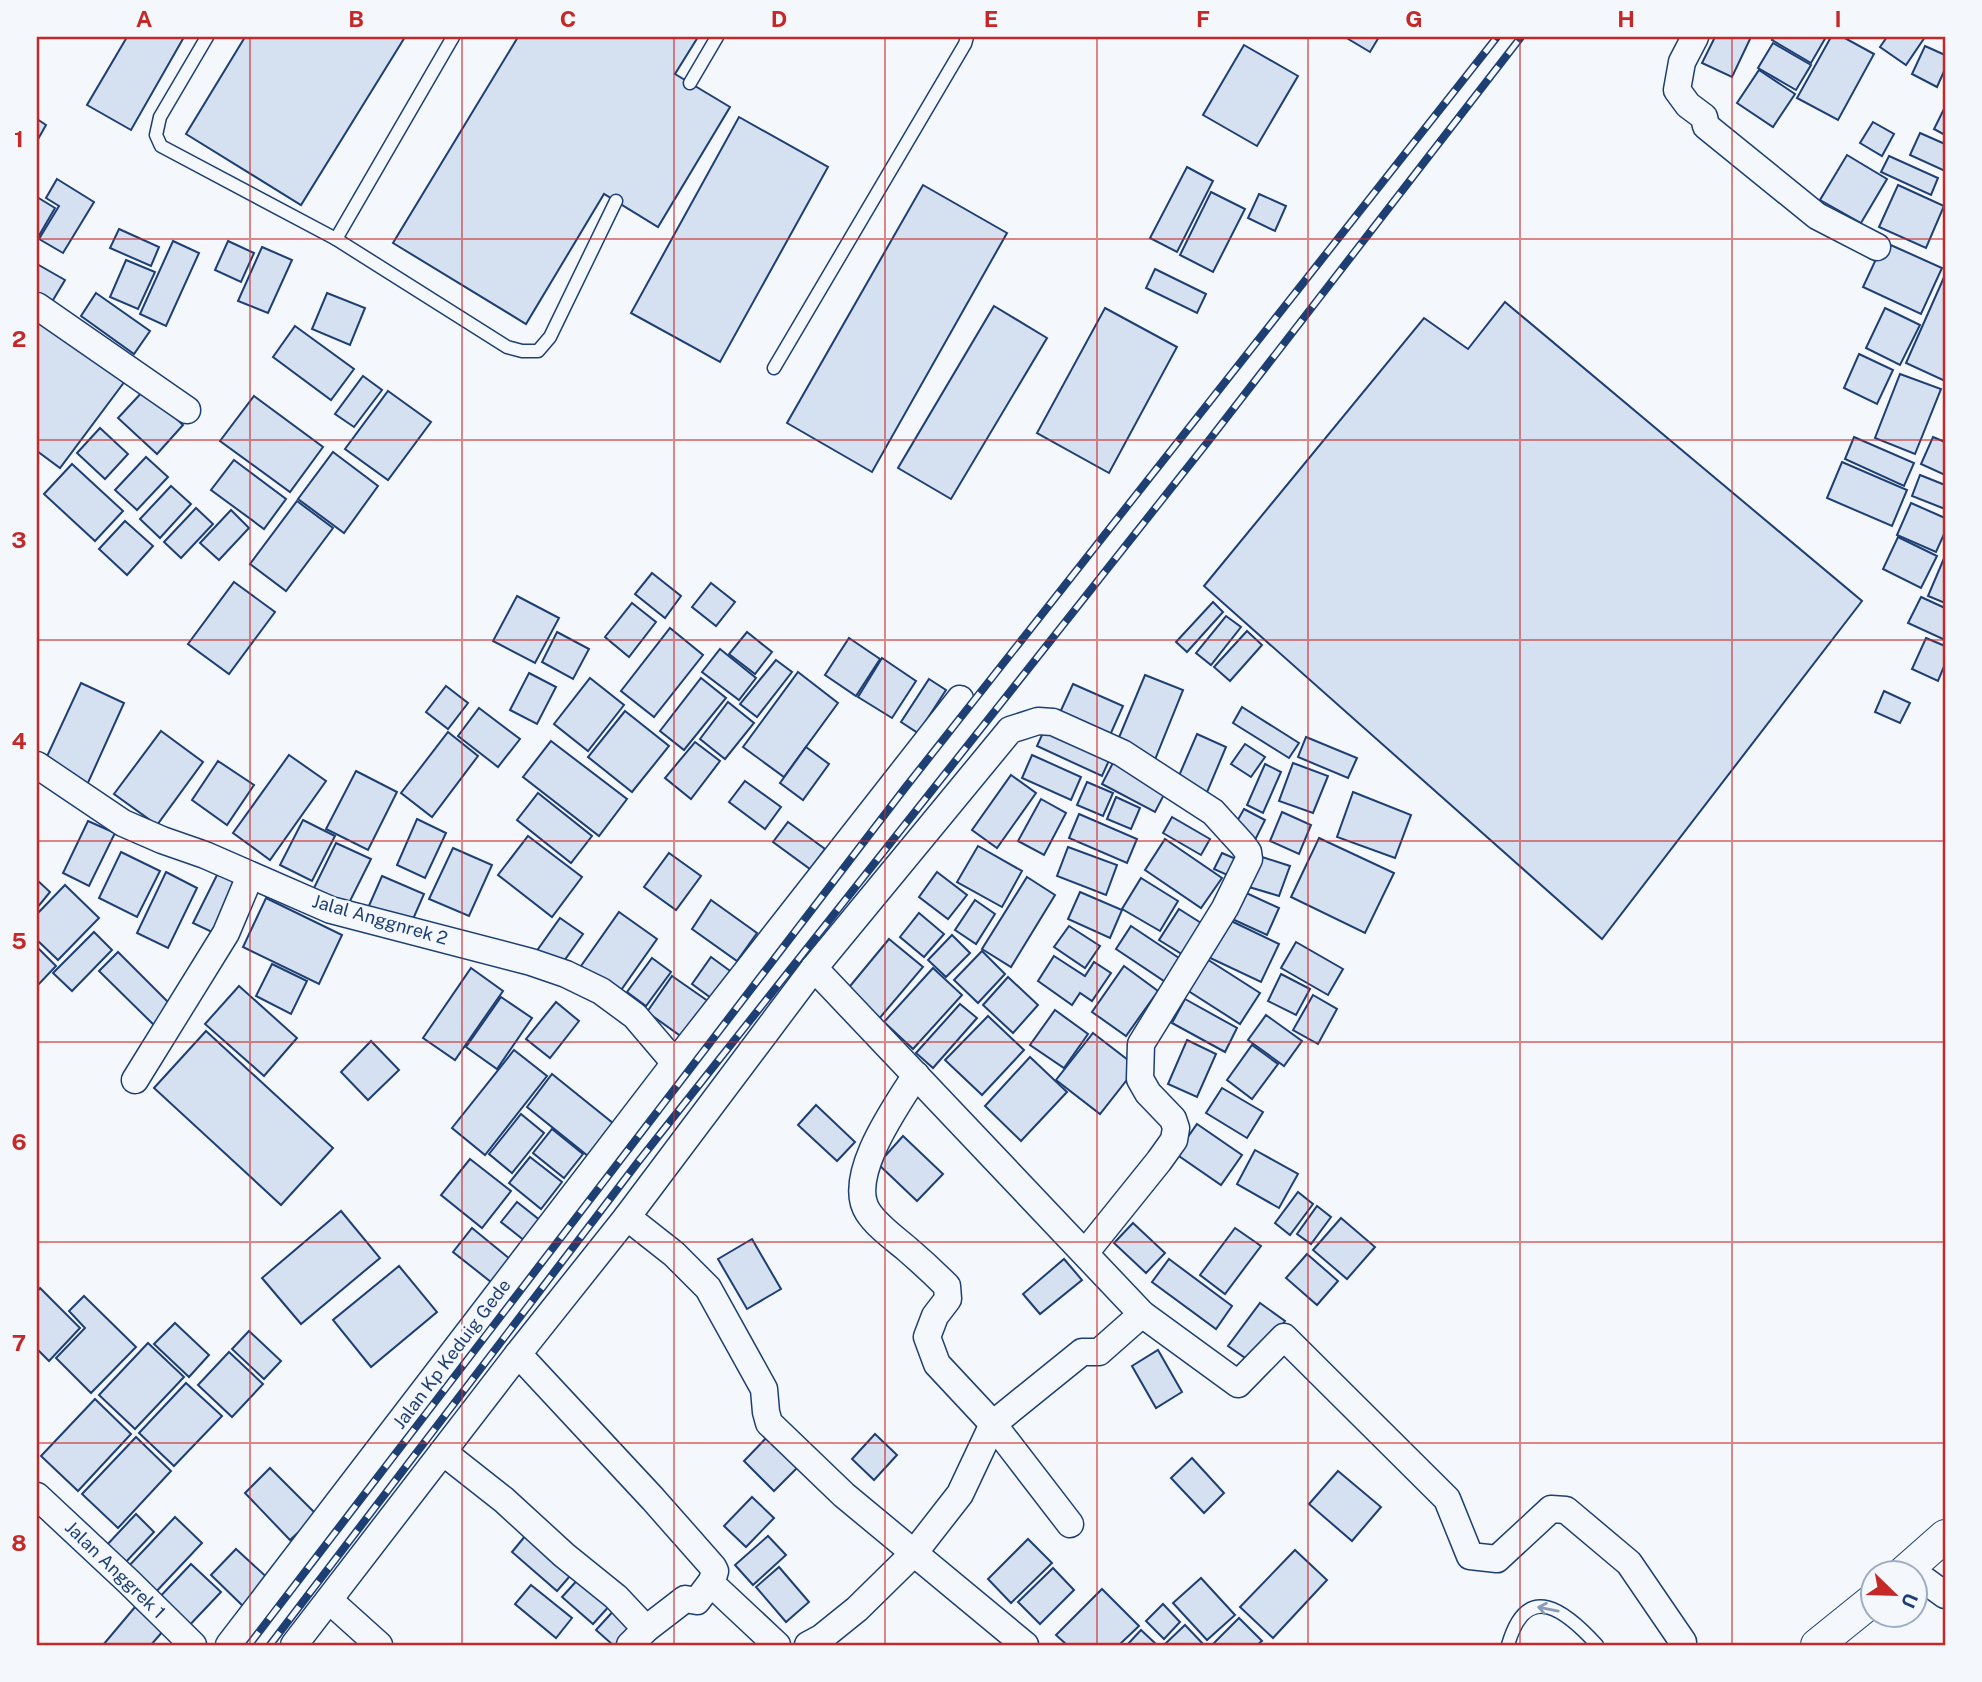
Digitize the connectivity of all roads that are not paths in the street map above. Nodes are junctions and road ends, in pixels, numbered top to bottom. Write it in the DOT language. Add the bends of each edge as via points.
graph roads {
  1 [pos="207,37"];
  2 [pos="453,37"];
  3 [pos="717,37"];
  4 [pos="967,37"];
  5 [pos="1695,37"];
  6 [pos="690,83"];
  7 [pos="616,201"];
  8 [pos="336,239"];
  9 [pos="1877,247"];
  10 [pos="37,306"];
  11 [pos="774,368"];
  12 [pos="187,410"];
  13 [pos="960,699"];
  14 [pos="37,765"];
  15 [pos="250,876"];
  16 [pos="814,968"];
  17 [pos="675,1063"];
  18 [pos="916,1075"];
  19 [pos="135,1080"];
  20 [pos="627,1217"];
  21 [pos="1085,1254"];
  22 [pos="1142,1314"];
  23 [pos="518,1354"];
  24 [pos="992,1424"];
  25 [pos="443,1452"];
  26 [pos="37,1496"];
  27 [pos="1070,1524"];
  28 [pos="1945,1536"];
  29 [pos="914,1553"];
  30 [pos="1922,1560"];
  31 [pos="712,1581"];
  32 [pos="1930,1586"];
  33 [pos="1945,1595"];
  34 [pos="329,1600"];
  35 [pos="1860,1610"];
  36 [pos="638,1637"];
  37 [pos="1016,1643"];
  38 [pos="193,1645"];
  39 [pos="229,1645"];
  40 [pos="294,1645"];
  41 [pos="379,1645"];
  42 [pos="777,1645"];
  43 [pos="808,1645"];
  44 [pos="1508,1645"];
  45 [pos="1597,1645"];
  46 [pos="1683,1645"];
  47 [pos="1817,1645"];
  1 -- 8 [label="lane" via="160,117 156,135 161,146"];
  2 -- 8 [label="lane"];
  3 -- 6 [label="lane"];
  4 -- 11 [label="lane"];
  5 -- 9 [label="street" via="1682,62 1676,90 1704,117 1706,127 1817,216"];
  7 -- 8 [label="lane" via="550,337 538,351 507,347"];
  10 -- 12 [label="street"];
  13 -- 17 [label="street, Jalan Kp Keduig Gede"];
  14 -- 15 [label="street, Jalal Anggnrek 2" via="123,822"];
  15 -- 17 [label="street, Jalal Anggnrek 2" via="331,910 566,974 601,991 635,1016"];
  15 -- 19 [label="street" via="226,933"];
  16 -- 18 [label="street"];
  16 -- 20 [label="street"];
  16 -- 21 [label="street" via="1010,730 1019,727 1053,722 1122,753 1213,812 1232,831 1248,852 1246,867 1141,1044 1140,1079 1173,1119 1174,1140"];
  17 -- 39 [label="street, Jalan Kp Keduig Gede"];
  18 -- 21 [label="street"];
  18 -- 24 [label="street" via="887,1121 866,1164 861,1187 867,1211 947,1286 948,1298 927,1337 937,1364"];
  20 -- 23 [label="street"];
  20 -- 29 [label="street" via="708,1288 764,1389 769,1423 844,1495"];
  21 -- 22 [label="street"];
  22 -- 24 [label="street" via="1099,1352 1082,1352"];
  22 -- 46 [label="street" via="1238,1384 1284,1337 1447,1499 1470,1556 1497,1559 1551,1509 1566,1510 1629,1563"];
  23 -- 25 [label="street"];
  23 -- 31 [label="street" via="713,1567"];
  24 -- 27 [label="street"];
  24 -- 29 [label="street" via="960,1494"];
  25 -- 34 [label="street"];
  25 -- 36 [label="street" via="616,1597"];
  26 -- 38 [label="street, Jalan Anggrek 1"];
  28 -- 30 [label="street"];
  29 -- 37 [label="street"];
  29 -- 43 [label="street" via="857,1609"];
  31 -- 36 [label="street" via="697,1601 685,1599"];
  31 -- 42 [label="street"];
  32 -- 33 [label="street"];
  34 -- 40 [label="street"];
  34 -- 41 [label="street"];
  35 -- 47 [label="street"];
  45 -- 44 [label="lane, one-way" via="1564,1613 1550,1606 1535,1607 1522,1617"];
}
